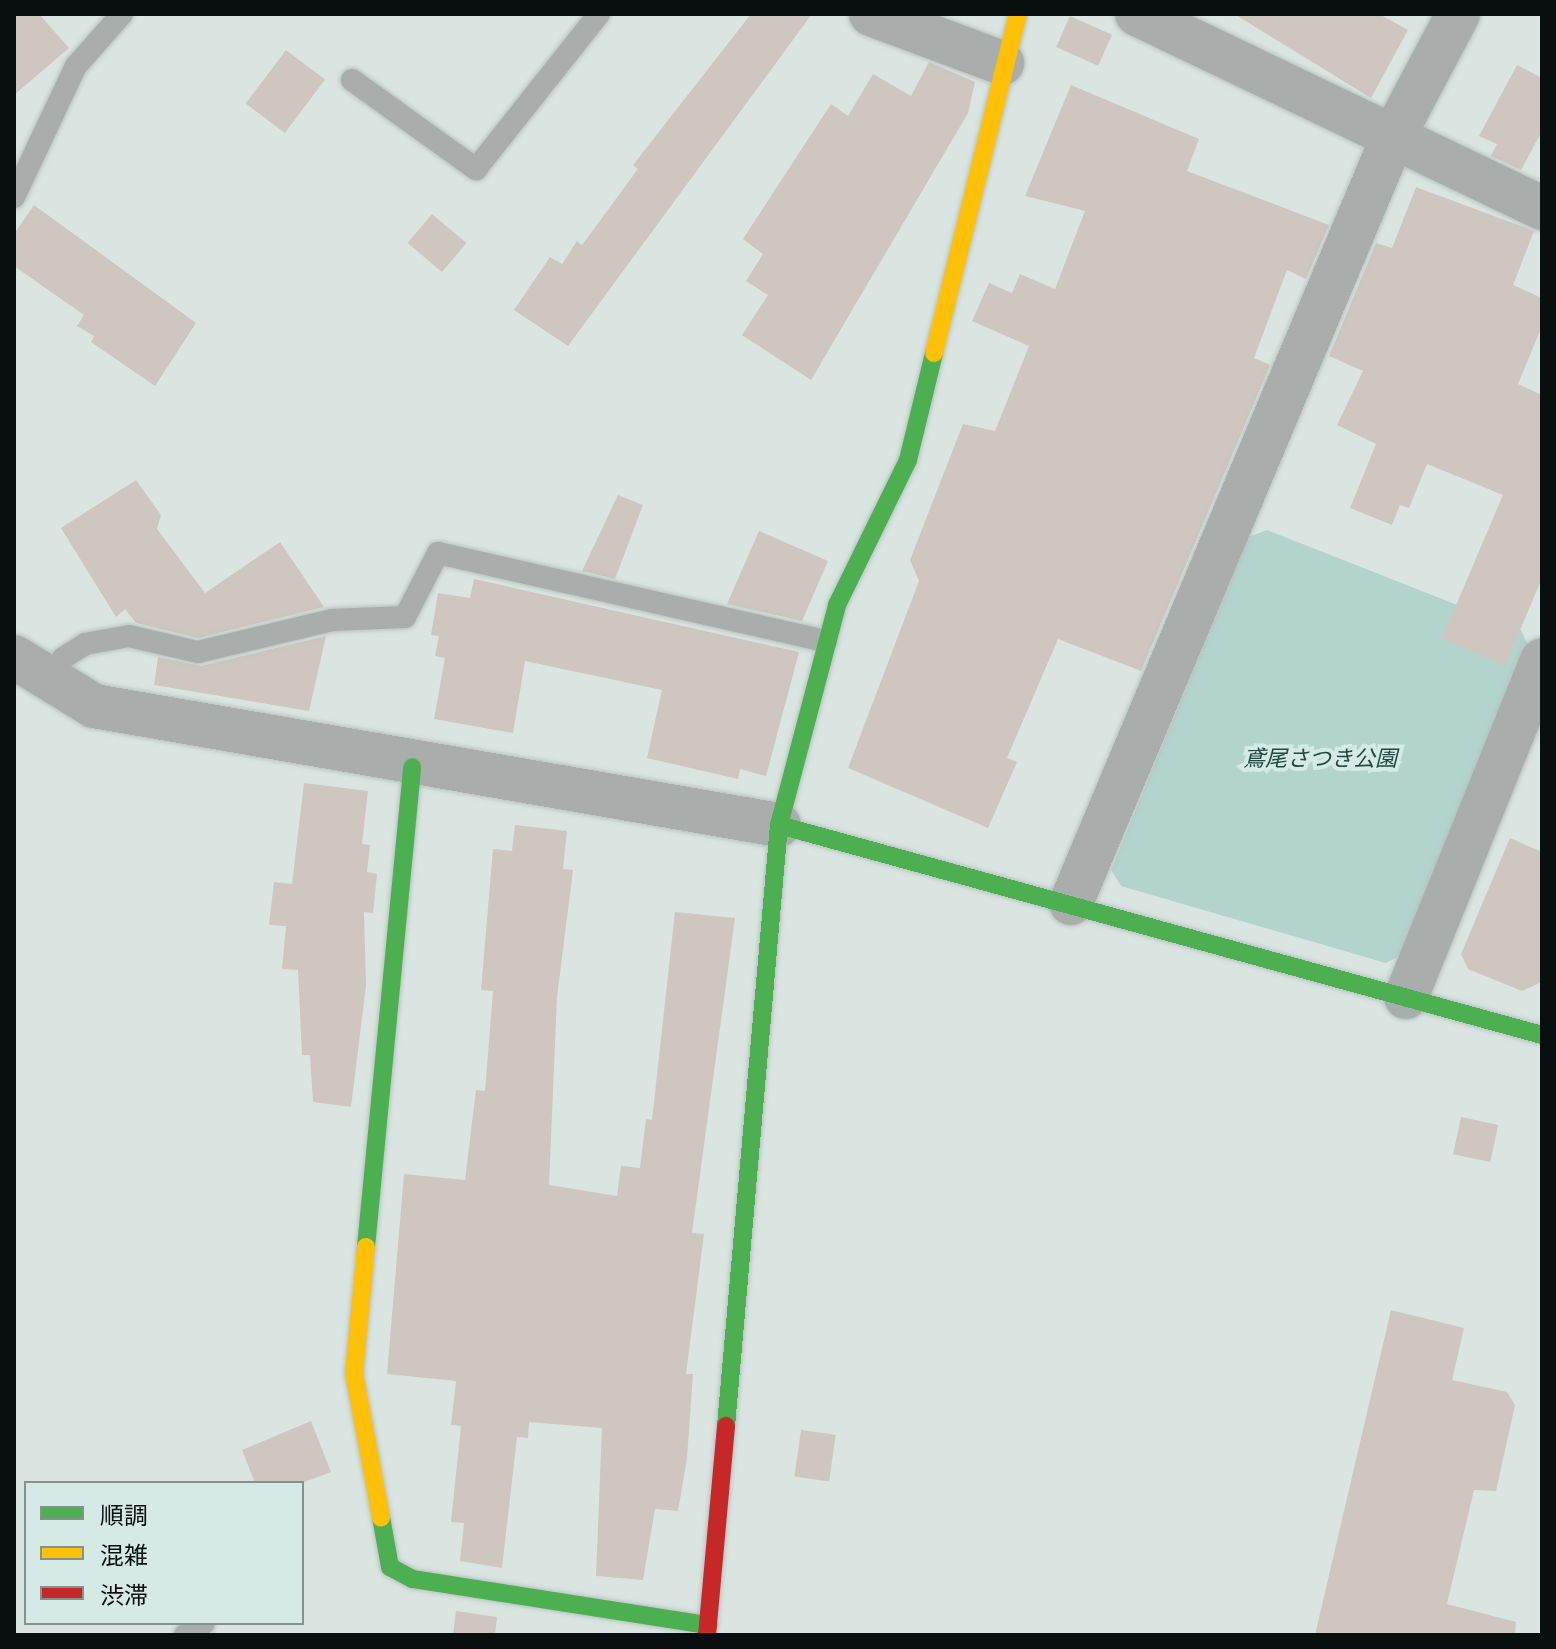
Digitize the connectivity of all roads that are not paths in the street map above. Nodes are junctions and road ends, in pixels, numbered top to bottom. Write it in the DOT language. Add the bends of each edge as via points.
graph roads {
  1 [pos="122,14"];
  2 [pos="599,14"];
  3 [pos="871,14"];
  4 [pos="1018,14"];
  5 [pos="1137,14"];
  6 [pos="1458,14"];
  7 [pos="1002,63"];
  8 [pos="352,80"];
  9 [pos="1393,137"];
  10 [pos="14,197"];
  11 [pos="1542,208"];
  12 [pos="826,641"];
  13 [pos="1542,660"];
  14 [pos="38,664"];
  15 [pos="412,767"];
  16 [pos="779,825"];
  17 [pos="1071,903"];
  18 [pos="1406,997"];
  19 [pos="1542,1035"];
  20 [pos="708,1630"];
  1 -- 10 [label="lane" via="76,66"];
  2 -- 8 [label="lane" via="476,169"];
  3 -- 7 [label="street"];
  4 -- 7 [label="street"];
  5 -- 9 [label="street"];
  6 -- 9 [label="street"];
  7 -- 12 [label="street" via="1002,88 908,460"];
  9 -- 11 [label="street"];
  9 -- 17 [label="street"];
  12 -- 14 [label="lane" via="438,553 405,617 332,620 198,652 129,636 85,644"];
  12 -- 16 [label="street"];
  13 -- 18 [label="street"];
  14 -- 15 [label="street" via="94,706"];
  15 -- 16 [label="street"];
  15 -- 20 [label="street" via="354,1373 390,1567 413,1579"];
  16 -- 17 [label="street"];
  16 -- 20 [label="street"];
  17 -- 18 [label="street"];
  18 -- 19 [label="street"];
}
